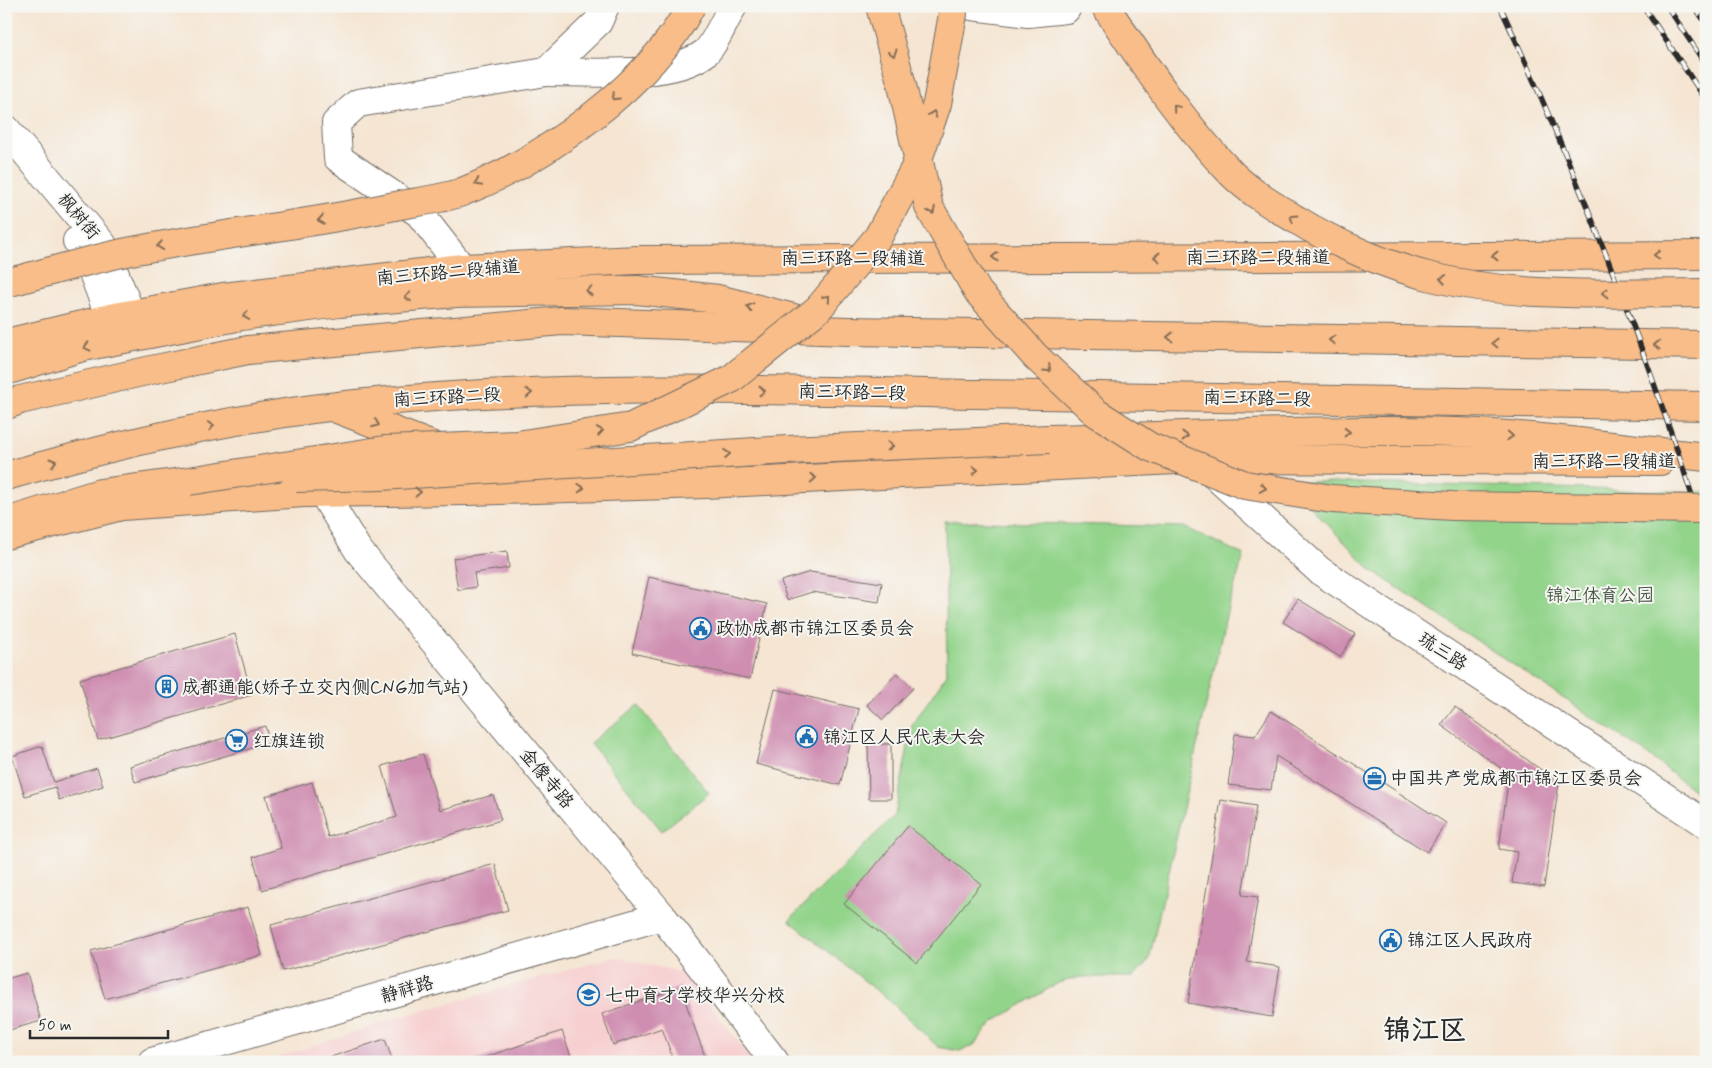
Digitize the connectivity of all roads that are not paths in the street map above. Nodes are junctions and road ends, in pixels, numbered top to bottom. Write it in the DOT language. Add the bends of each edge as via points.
graph roads {
  1 [pos="606,6"];
  2 [pos="691,6"];
  3 [pos="733,6"];
  4 [pos="880,6"];
  5 [pos="952,6"];
  6 [pos="972,6"];
  7 [pos="1104,6"];
  8 [pos="1066,9"];
  9 [pos="546,72"];
  10 [pos="6,129"];
  11 [pos="6,152"];
  12 [pos="1706,255"];
  13 [pos="459,281"];
  14 [pos="6,283"];
  15 [pos="1706,293"];
  16 [pos="121,316"];
  17 [pos="848,331"];
  18 [pos="6,343"];
  19 [pos="1706,345"];
  20 [pos="6,371"];
  21 [pos="6,405"];
  22 [pos="330,406"];
  23 [pos="1706,406"];
  24 [pos="1706,457"];
  25 [pos="1195,459"];
  26 [pos="1706,462"];
  27 [pos="480,464"];
  28 [pos="6,476"];
  29 [pos="783,480"];
  30 [pos="189,481"];
  31 [pos="323,493"];
  32 [pos="122,506"];
  33 [pos="1706,509"];
  34 [pos="6,522"];
  35 [pos="6,535"];
  36 [pos="1683,809"];
  37 [pos="1706,824"];
  38 [pos="1706,839"];
  39 [pos="662,916"];
  40 [pos="152,1062"];
  41 [pos="775,1062"];
  1 -- 9 [label="street" via="598,22"];
  2 -- 14 [label="main road, one-way, bridge" via="652,62 603,109 534,155 461,192 354,214 146,248"];
  3 -- 9 [label="street" via="707,52 680,65 640,71"];
  4 -- 33 [label="main road, one-way, bridge" via="902,85 929,206 978,292 1034,356 1095,412 1150,447 1245,485 1332,498 1453,506"];
  30 -- 5 [label="main road, one-way, bridge" via="385,450 517,444 631,426 731,379 818,309 878,237 915,168 937,104"];
  6 -- 8 [label="street" via="1028,13"];
  15 -- 7 [label="main road, one-way, bridge" via="1558,292 1485,287 1431,277 1320,235 1272,205 1233,175 1170,102"];
  9 -- 13 [label="street" via="358,103 336,122 338,158 418,213"];
  10 -- 16 [label="street, 枫树街" via="103,245"];
  11 -- 16 [label="street, 枫树街" via="85,251"];
  12 -- 13 [label="main road, 南三环路二段辅道, one-way" via="657,260"];
  13 -- 16 [label="main road, 南三环路二段辅道" via="223,297"];
  17 -- 13 [label="main road, one-way" via="718,299 637,290"];
  13 -- 20 [label="main road, one-way" via="242,316 83,347"];
  16 -- 18 [label="main road, 南三环路二段辅道"];
  19 -- 17 [label="main road, one-way"];
  17 -- 21 [label="main road" via="562,321 248,350"];
  22 -- 23 [label="main road, 南三环路二段, one-way" via="580,390"];
  22 -- 27 [label="main road, one-way"];
  28 -- 22 [label="main road, 南三环路二段, one-way" via="111,446"];
  30 -- 24 [label="main road, one-way, bridge" via="381,476 788,450 1049,439 1376,431 1459,432"];
  25 -- 26 [label="main road, 南三环路二段辅道"];
  29 -- 25 [label="main road, 南三环路二段辅道, one-way"];
  25 -- 36 [label="street, 琉三路" via="1320,571"];
  27 -- 29 [label="street" via="635,466"];
  27 -- 32 [label="street" via="335,468"];
  31 -- 29 [label="main road, 南三环路二段辅道, one-way" via="469,492"];
  30 -- 34 [label="main road" via="100,494"];
  31 -- 32 [label="main road, 南三环路二段辅道"];
  31 -- 39 [label="street, 金像寺路" via="358,550"];
  32 -- 35 [label="main road, 南三环路二段辅道"];
  36 -- 37 [label="street, 琉三路"];
  36 -- 38 [label="street"];
  39 -- 40 [label="street, 静祥路"];
  39 -- 41 [label="street, 金像寺路"];
}
